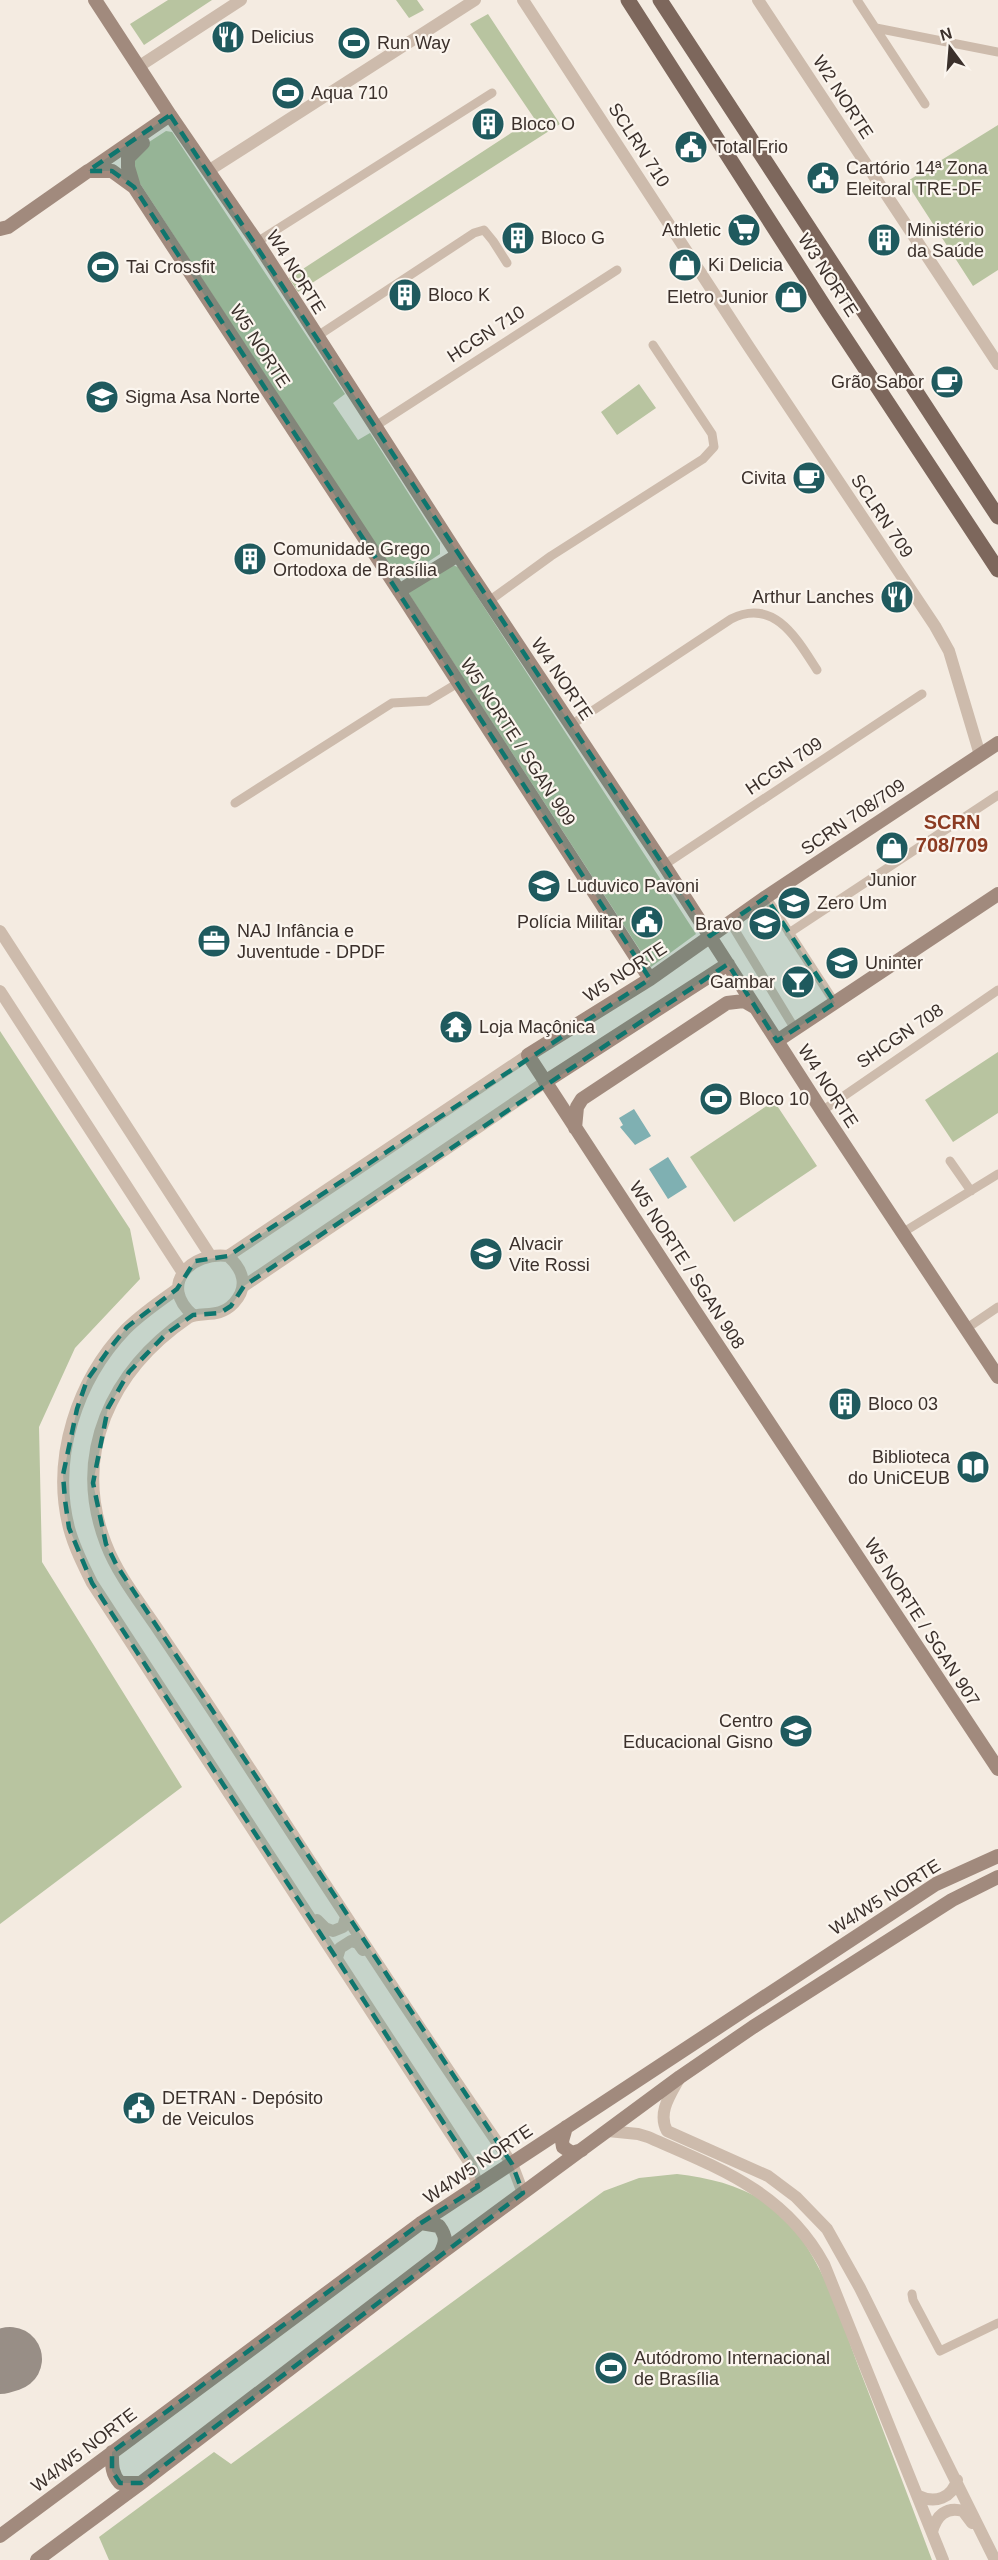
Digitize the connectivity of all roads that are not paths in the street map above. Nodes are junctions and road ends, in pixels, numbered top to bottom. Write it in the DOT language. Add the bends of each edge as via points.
graph roads {
  1 [pos="95,0"];
  2 [pos="241,0"];
  3 [pos="475,0"];
  4 [pos="524,0"];
  5 [pos="660,0"];
  6 [pos="758,0"];
  7 [pos="857,0"];
  8 [pos="635,6"];
  9 [pos="876,28"];
  10 [pos="680,29"];
  11 [pos="998,52"];
  12 [pos="138,66"];
  13 [pos="492,93"];
  14 [pos="925,104"];
  15 [pos="172,119"];
  16 [pos="88,171"];
  17 [pos="208,171"];
  18 [pos="134,187"];
  19 [pos="0,229"];
  20 [pos="257,242"];
  21 [pos="507,263"];
  22 [pos="617,270"];
  23 [pos="725,310"];
  24 [pos="316,337"];
  25 [pos="653,345"];
  26 [pos="998,364"];
  27 [pos="374,427"];
  28 [pos="998,517"];
  29 [pos="355,526"];
  30 [pos="458,555"];
  31 [pos="998,570"];
  32 [pos="399,591"];
  33 [pos="489,601"];
  34 [pos="817,670"];
  35 [pos="458,683"];
  36 [pos="922,694"];
  37 [pos="571,725"];
  38 [pos="998,743"];
  39 [pos="980,755"];
  40 [pos="998,795"];
  41 [pos="235,803"];
  42 [pos="664,865"];
  43 [pos="998,894"];
  44 [pos="766,897"];
  45 [pos="730,922"];
  46 [pos="0,931"];
  47 [pos="789,933"];
  48 [pos="710,936"];
  49 [pos="728,964"];
  50 [pos="650,979"];
  51 [pos="998,990"];
  52 [pos="0,991"];
  53 [pos="835,1003"];
  54 [pos="756,1008"];
  55 [pos="795,1029"];
  56 [pos="777,1041"];
  57 [pos="528,1055"];
  58 [pos="545,1082"];
  59 [pos="822,1111"];
  60 [pos="575,1128"];
  61 [pos="950,1161"];
  62 [pos="998,1174"];
  63 [pos="971,1191"];
  64 [pos="902,1233"];
  65 [pos="210,1255"];
  66 [pos="228,1256"];
  67 [pos="183,1273"];
  68 [pos="244,1286"];
  69 [pos="177,1289"];
  70 [pos="998,1307"];
  71 [pos="193,1315"];
  72 [pos="967,1328"];
  73 [pos="998,1377"];
  74 [pos="817,1495"];
  75 [pos="998,1769"];
  76 [pos="998,1856"];
  77 [pos="998,1877"];
  78 [pos="290,1886"];
  79 [pos="346,1917"];
  80 [pos="337,1958"];
  81 [pos="401,2002"];
  82 [pos="680,2077"];
  83 [pos="566,2127"];
  84 [pos="608,2132"];
  85 [pos="582,2150"];
  86 [pos="512,2164"];
  87 [pos="478,2187"];
  88 [pos="523,2193"];
  89 [pos="421,2223"];
  90 [pos="440,2254"];
  91 [pos="912,2294"];
  92 [pos="998,2323"];
  93 [pos="112,2452"];
  94 [pos="957,2480"];
  95 [pos="141,2483"];
  96 [pos="919,2496"];
  97 [pos="932,2532"];
  98 [pos="0,2535"];
  99 [pos="992,2554"];
  100 [pos="37,2560"];
  101 [pos="943,2560"];
  1 -- 12 [label="main road, W4 NORTE"];
  2 -- 12 [label="street"];
  3 -- 17 [label="street"];
  4 -- 23 [label="street, SCLRN 710"];
  5 -- 10 [label="main road, W3 NORTE"];
  6 -- 26 [label="street, W2 NORTE"];
  7 -- 9 [label="street"];
  8 -- 10 [label="main road" via="650,10 658,7"];
  8 -- 31 [label="main road, W3 NORTE" via="828,312"];
  9 -- 11 [label="street"];
  9 -- 14 [label="street"];
  10 -- 28 [label="main road, W3 NORTE"];
  12 -- 15 [label="main road, W4 NORTE"];
  13 -- 20 [label="street"];
  15 -- 16 [label="main road"];
  15 -- 17 [label="main road, W4 NORTE"];
  15 -- 18 [label="main road, W5 NORTE" via="129,156"];
  16 -- 18 [label="main road, W5 NORTE" via="112,171"];
  16 -- 19 [label="main road" via="8,228"];
  17 -- 20 [label="main road, W4 NORTE"];
  18 -- 29 [label="main road, W5 NORTE"];
  20 -- 24 [label="main road, W4 NORTE"];
  21 -- 24 [label="street" via="489,234 474,233"];
  22 -- 27 [label="street, HCGN 710"];
  23 -- 39 [label="street, SCLRN 709" via="944,642"];
  24 -- 27 [label="main road, W4 NORTE"];
  25 -- 33 [label="street" via="712,434 714,447 698,462 551,556"];
  27 -- 30 [label="main road, W4 NORTE"];
  29 -- 32 [label="main road, W5 NORTE / SGAN 909"];
  30 -- 32 [label="main road"];
  30 -- 33 [label="main road, W4 NORTE"];
  32 -- 35 [label="main road, W5 NORTE / SGAN 909"];
  33 -- 37 [label="main road, W4 NORTE"];
  34 -- 37 [label="street" via="787,628 752,611 731,619"];
  35 -- 41 [label="street" via="428,701 392,703"];
  35 -- 50 [label="main road, W5 NORTE / SGAN 909"];
  36 -- 42 [label="street, HCGN 709"];
  37 -- 42 [label="main road, W4 NORTE"];
  38 -- 39 [label="main road, SCRN 708/709"];
  39 -- 44 [label="main road, SCRN 708/709"];
  40 -- 47 [label="street"];
  42 -- 48 [label="main road, W4 NORTE"];
  43 -- 53 [label="main road"];
  44 -- 45 [label="main road, SCRN 708/709"];
  44 -- 47 [label="street"];
  45 -- 48 [label="main road, SCRN 708/709"];
  45 -- 55 [label="street"];
  46 -- 65 [label="street"];
  47 -- 53 [label="street"];
  48 -- 49 [label="main road, W4 NORTE"];
  48 -- 50 [label="main road, W5 NORTE"];
  49 -- 54 [label="main road, W4 NORTE"];
  49 -- 58 [label="main road"];
  50 -- 57 [label="main road, W5 NORTE"];
  51 -- 59 [label="street, SHCGN 708"];
  52 -- 67 [label="street"];
  53 -- 55 [label="main road"];
  54 -- 56 [label="main road, W4 NORTE"];
  54 -- 60 [label="main road" via="744,1001 728,1003 618,1073 582,1099"];
  55 -- 56 [label="main road"];
  56 -- 59 [label="main road, W4 NORTE"];
  57 -- 58 [label="main road, W5 NORTE / SGAN 908"];
  57 -- 66 [label="street"];
  58 -- 60 [label="main road, W5 NORTE / SGAN 908"];
  58 -- 68 [label="street"];
  59 -- 64 [label="main road, W4 NORTE"];
  60 -- 74 [label="main road, W5 NORTE / SGAN 908"];
  61 -- 63 [label="street"];
  62 -- 63 [label="street"];
  63 -- 64 [label="street"];
  64 -- 72 [label="main road, W4 NORTE"];
  65 -- 66 [label="street"];
  65 -- 67 [label="street" via="195,1261"];
  66 -- 68 [label="street" via="242,1273"];
  67 -- 69 [label="street"];
  68 -- 71 [label="street" via="226,1310"];
  69 -- 71 [label="street" via="180,1303"];
  69 -- 78 [label="street" via="127,1327 87,1380 67,1445 63,1475 69,1527 92,1583"];
  70 -- 72 [label="street"];
  71 -- 79 [label="street" via="146,1352 108,1408 93,1474 99,1519 106,1544 125,1580"];
  72 -- 73 [label="main road, W4 NORTE"];
  74 -- 75 [label="main road, W5 NORTE / SGAN 907"];
  76 -- 83 [label="main road, W4/W5 NORTE" via="936,1884"];
  77 -- 82 [label="main road, W4/W5 NORTE" via="952,1900"];
  78 -- 79 [label="street" via="329,1930 343,1927"];
  78 -- 80 [label="street"];
  79 -- 81 [label="street"];
  80 -- 81 [label="street" via="343,1945 358,1943"];
  80 -- 87 [label="street" via="471,2165"];
  81 -- 86 [label="street"];
  82 -- 84 [label="main road, W4/W5 NORTE"];
  82 -- 94 [label="street" via="664,2106 663,2123 667,2130 768,2176 796,2197 827,2229"];
  83 -- 85 [label="main road" via="562,2136 564,2147 573,2153"];
  83 -- 86 [label="main road, W4/W5 NORTE"];
  84 -- 85 [label="main road, W4/W5 NORTE"];
  84 -- 96 [label="street" via="648,2137 748,2183 775,2202 807,2236 824,2264"];
  85 -- 88 [label="main road, W4/W5 NORTE"];
  86 -- 87 [label="main road, W4/W5 NORTE"];
  86 -- 88 [label="street"];
  87 -- 89 [label="main road, W4/W5 NORTE"];
  88 -- 90 [label="main road, W4/W5 NORTE"];
  89 -- 90 [label="main road" via="439,2226 444,2232 446,2243"];
  89 -- 93 [label="main road, W4/W5 NORTE"];
  90 -- 95 [label="main road, W4/W5 NORTE"];
  91 -- 92 [label="street" via="940,2351"];
  93 -- 95 [label="main road" via="115,2478 120,2483"];
  93 -- 98 [label="main road, W4/W5 NORTE"];
  94 -- 96 [label="street" via="954,2490 942,2498 926,2500"];
  94 -- 99 [label="street"];
  95 -- 100 [label="main road, W4/W5 NORTE"];
  96 -- 97 [label="street"];
  97 -- 99 [label="street" via="943,2513 963,2511"];
  97 -- 101 [label="street"];
}
